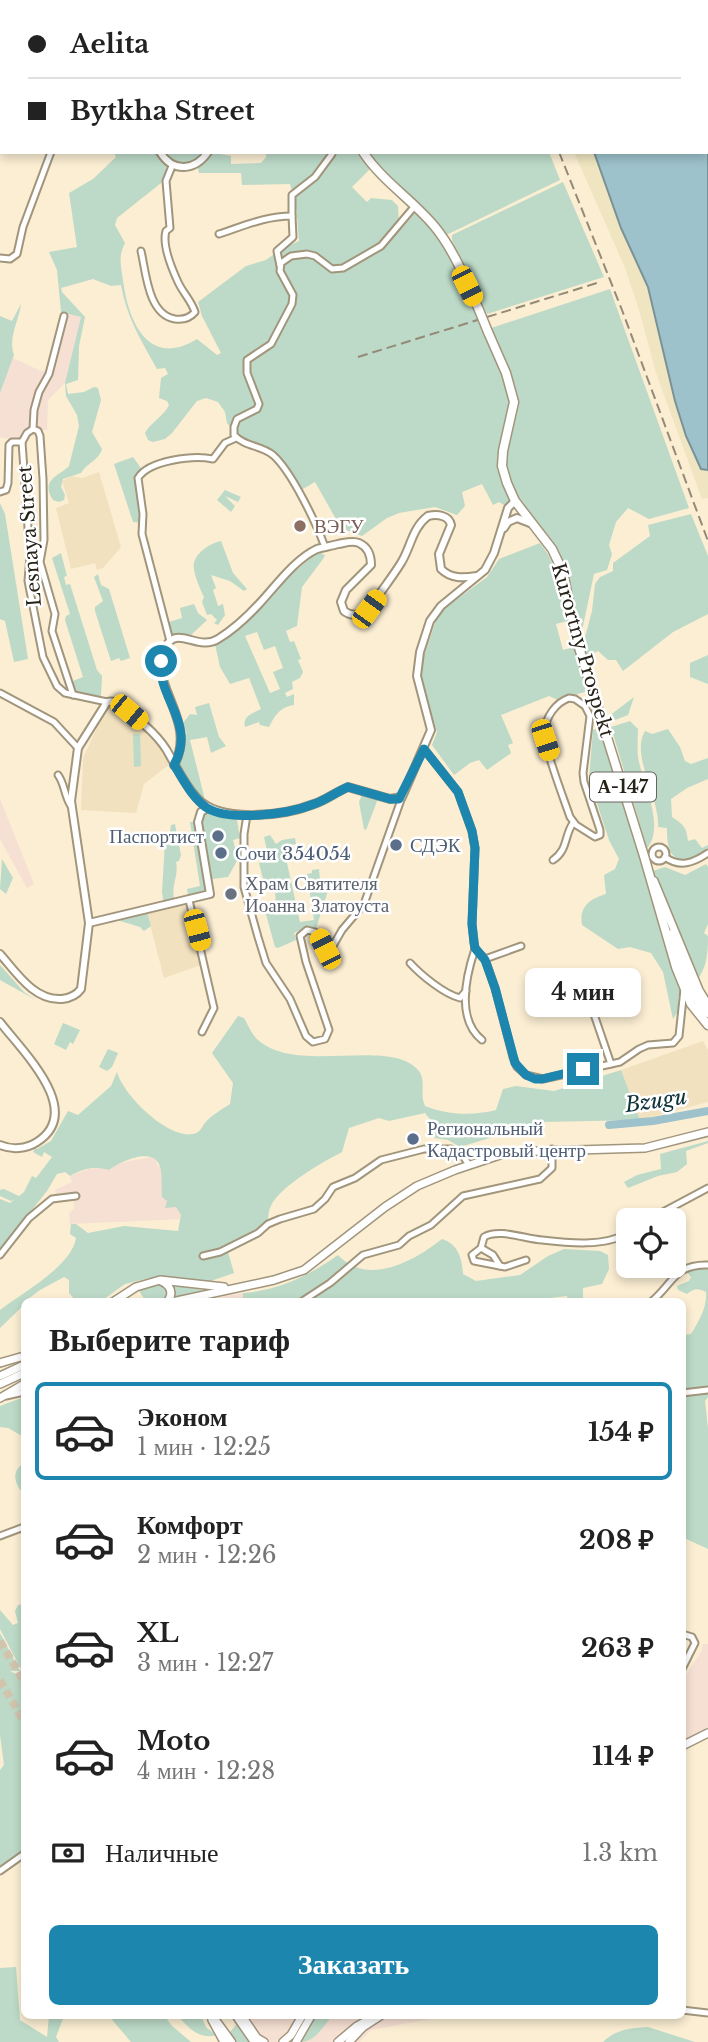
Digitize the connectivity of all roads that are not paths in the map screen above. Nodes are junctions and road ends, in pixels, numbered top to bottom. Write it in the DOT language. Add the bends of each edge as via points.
graph roads {
  1 [pos="50,154"];
  2 [pos="162,154"];
  3 [pos="206,154"];
  4 [pos="331,154"];
  5 [pos="364,154"];
  6 [pos="172,166"];
  7 [pos="414,207"];
  8 [pos="292,216"];
  9 [pos="219,233"];
  10 [pos="141,251"];
  11 [pos="0,258"];
  12 [pos="280,266"];
  13 [pos="64,316"];
  14 [pos="33,429"];
  15 [pos="236,438"];
  16 [pos="22,442"];
  17 [pos="0,492"];
  18 [pos="516,501"];
  19 [pos="533,525"];
  20 [pos="500,532"];
  21 [pos="325,547"];
  22 [pos="477,576"];
  23 [pos="454,577"];
  24 [pos="461,590"];
  25 [pos="170,640"];
  26 [pos="0,693"];
  27 [pos="73,695"];
  28 [pos="107,702"];
  29 [pos="600,710"];
  30 [pos="590,716"];
  31 [pos="78,748"];
  32 [pos="424,749"];
  33 [pos="174,765"];
  34 [pos="58,775"];
  35 [pos="402,797"];
  36 [pos="71,806"];
  37 [pos="207,808"];
  38 [pos="247,815"];
  39 [pos="573,823"];
  40 [pos="708,853"];
  41 [pos="648,856"];
  42 [pos="665,857"];
  43 [pos="553,860"];
  44 [pos="650,874"];
  45 [pos="189,900"];
  46 [pos="89,923"];
  47 [pos="521,946"];
  48 [pos="475,948"];
  49 [pos="0,954"];
  50 [pos="485,960"];
  51 [pos="410,963"];
  52 [pos="584,985"];
  53 [pos="684,989"];
  54 [pos="466,991"];
  55 [pos="708,1005"];
  56 [pos="696,1013"];
  57 [pos="708,1013"];
  58 [pos="0,1022"];
  59 [pos="681,1023"];
  60 [pos="708,1025"];
  61 [pos="202,1032"];
  62 [pos="482,1040"];
  63 [pos="611,1064"];
  64 [pos="708,1132"];
  65 [pos="0,1145"];
  66 [pos="552,1149"];
  67 [pos="468,1165"];
  68 [pos="708,1188"];
  69 [pos="76,1196"];
  70 [pos="670,1208"];
  71 [pos="616,1238"];
  72 [pos="481,1248"];
  73 [pos="0,1255"];
  74 [pos="203,1256"];
  75 [pos="526,1260"];
  76 [pos="708,1265"];
  77 [pos="500,1266"];
  78 [pos="160,1280"];
  79 [pos="238,1287"];
  80 [pos="119,1298"];
  81 [pos="169,1298"];
  82 [pos="190,1298"];
  83 [pos="307,1298"];
  84 [pos="655,1298"];
  85 [pos="21,1357"];
  86 [pos="0,1363"];
  87 [pos="21,1366"];
  88 [pos="21,1374"];
  89 [pos="0,1376"];
  90 [pos="0,1384"];
  91 [pos="21,1386"];
  92 [pos="708,1390"];
  93 [pos="21,1393"];
  94 [pos="686,1393"];
  95 [pos="1,1398"];
  96 [pos="21,1528"];
  97 [pos="0,1536"];
  98 [pos="686,1635"];
  99 [pos="686,1658"];
  100 [pos="708,1733"];
  101 [pos="686,1744"];
  102 [pos="21,1856"];
  103 [pos="0,1871"];
  104 [pos="686,2011"];
  105 [pos="708,2014"];
  106 [pos="212,2019"];
  107 [pos="213,2019"];
  108 [pos="239,2019"];
  109 [pos="244,2019"];
  110 [pos="300,2019"];
  111 [pos="309,2019"];
  112 [pos="372,2019"];
  113 [pos="374,2019"];
  114 [pos="224,2042"];
  115 [pos="231,2042"];
  116 [pos="256,2042"];
  117 [pos="264,2042"];
  118 [pos="283,2042"];
  119 [pos="296,2042"];
  120 [pos="338,2042"];
  121 [pos="349,2042"];
  1 -- 11 [label="street" via="14,257"];
  2 -- 6 [label="street"];
  3 -- 6 [label="street" via="197,164"];
  4 -- 8 [label="street" via="315,177 292,195"];
  5 -- 7 [label="main road, Kurortny Prospekt / А-147" via="379,175"];
  6 -- 10 [label="street" via="166,181 170,228 165,236 176,279 195,312 186,319 160,312"];
  7 -- 12 [label="street" via="381,246 343,268 332,269 307,254 291,257"];
  7 -- 18 [label="main road, Kurortny Prospekt / А-147, bridge" via="447,244 509,380 514,402 502,466"];
  8 -- 9 [label="street" via="258,220"];
  8 -- 12 [label="street" via="293,237 277,251"];
  12 -- 15 [label="street" via="293,300 271,344 247,360 259,404 237,419"];
  13 -- 14 [label="street, Lesnaya Street" via="34,410"];
  14 -- 16 [label="street, Lesnaya Street"];
  14 -- 27 [label="street, Lesnaya Street" via="40,436 43,479 40,562 55,614 52,631"];
  15 -- 21 [label="street" via="266,450 279,461"];
  15 -- 25 [label="street" via="213,459 181,458 140,474 142,534"];
  16 -- 17 [label="street" via="9,445 8,483"];
  16 -- 27 [label="street, Lesnaya Street" via="28,581 43,657 57,686"];
  18 -- 19 [label="main road, Kurortny Prospekt / А-147"];
  18 -- 20 [label="street" via="508,508"];
  19 -- 20 [label="street" via="517,518"];
  19 -- 29 [label="main road, Kurortny Prospekt / А-147" via="563,572 576,638"];
  20 -- 22 [label="street" via="488,565"];
  21 -- 23 [label="street" via="351,541 370,554 368,569 342,597 341,607 351,615 369,609 401,563 416,528 428,516 450,522 438,559 441,569"];
  21 -- 25 [label="street" via="309,554 258,606 214,641"];
  22 -- 23 [label="street"];
  22 -- 24 [label="street"];
  23 -- 24 [label="street" via="463,584"];
  24 -- 32 [label="street" via="432,616 420,652 417,676 431,723"];
  25 -- 33 [label="street" via="160,666 180,724"];
  26 -- 31 [label="street" via="54,722"];
  27 -- 28 [label="street"];
  28 -- 31 [label="street"];
  28 -- 33 [label="street" via="120,704 146,726"];
  29 -- 30 [label="street"];
  29 -- 41 [label="main road, Kurortny Prospekt / А-147"];
  30 -- 39 [label="street, Kurortny Prospekt" via="583,777 600,835 593,837"];
  30 -- 39 [label="street, Kurortny Prospekt" via="585,706 569,698 554,707 544,730"];
  31 -- 36 [label="street"];
  32 -- 35 [label="street"];
  32 -- 48 [label="street" via="458,792 472,831"];
  33 -- 37 [label="street"];
  34 -- 36 [label="street"];
  35 -- 38 [label="street" via="390,799 348,787 313,805"];
  35 -- 38 [label="street" via="361,910 330,951 315,932 307,930 300,936 329,1030 325,1039 313,1042 266,963 258,937 244,887"];
  36 -- 46 [label="street"];
  37 -- 38 [label="street"];
  37 -- 45 [label="street" via="198,821 211,891 208,897"];
  39 -- 43 [label="street" via="565,848"];
  40 -- 42 [label="street" via="684,864"];
  41 -- 42 [label="street" via="659,861"];
  41 -- 42 [label="street" via="659,846"];
  41 -- 44 [label="main road, Kurortny Prospekt / А-147"];
  44 -- 53 [label="main road, Kurortny Prospekt / А-147"];
  44 -- 55 [label="main road, А-147"];
  44 -- 57 [label="main road, Kurortny Prospekt / А-147" via="688,980"];
  45 -- 46 [label="street"];
  45 -- 61 [label="street" via="214,1008"];
  46 -- 49 [label="street" via="81,989 74,996 52,999 34,991"];
  47 -- 50 [label="street"];
  48 -- 50 [label="street"];
  48 -- 54 [label="street"];
  50 -- 63 [label="street" via="513,1057 526,1075 542,1079"];
  51 -- 54 [label="street" via="453,996 460,998"];
  52 -- 63 [label="street"];
  53 -- 56 [label="main road, Kurortny Prospekt / А-147"];
  53 -- 59 [label="street"];
  54 -- 62 [label="street" via="471,1030"];
  56 -- 59 [label="street" via="686,1013"];
  56 -- 60 [label="main road, Kurortny Prospekt / А-147"];
  58 -- 65 [label="street" via="47,1083 56,1105 54,1122 39,1141 15,1148"];
  59 -- 63 [label="street" via="673,1043 648,1045"];
  64 -- 66 [label="main road" via="645,1148"];
  66 -- 67 [label="main road" via="509,1152"];
  66 -- 83 [label="street" via="552,1168 540,1179 463,1196 430,1225 399,1245 363,1255"];
  67 -- 74 [label="street" via="451,1149 424,1149 381,1160 333,1187 314,1209 268,1224 220,1252"];
  67 -- 79 [label="main road" via="403,1194 304,1270"];
  68 -- 70 [label="street"];
  69 -- 73 [label="street" via="52,1199"];
  71 -- 72 [label="street" via="542,1241 492,1233 484,1237"];
  72 -- 77 [label="street"];
  72 -- 77 [label="street" via="472,1255 474,1261"];
  75 -- 77 [label="street"];
  76 -- 84 [label="street" via="693,1265 677,1273"];
  78 -- 79 [label="main road"];
  78 -- 80 [label="main road"];
  78 -- 81 [label="main road" via="171,1290"];
  79 -- 82 [label="main road"];
  85 -- 86 [label="main road"];
  87 -- 89 [label="main road"];
  88 -- 90 [label="main road"];
  91 -- 95 [label="main road"];
  92 -- 94 [label="street"];
  93 -- 95 [label="street"];
  96 -- 97 [label="street"];
  98 -- 99 [label="street" via="695,1643"];
  100 -- 101 [label="main road"];
  102 -- 103 [label="street"];
  104 -- 105 [label="street"];
  106 -- 114 [label="main road"];
  107 -- 115 [label="main road"];
  108 -- 116 [label="main road"];
  109 -- 117 [label="main road"];
  110 -- 118 [label="main road"];
  111 -- 119 [label="main road"];
  112 -- 120 [label="main road"];
  113 -- 121 [label="main road"];
}
